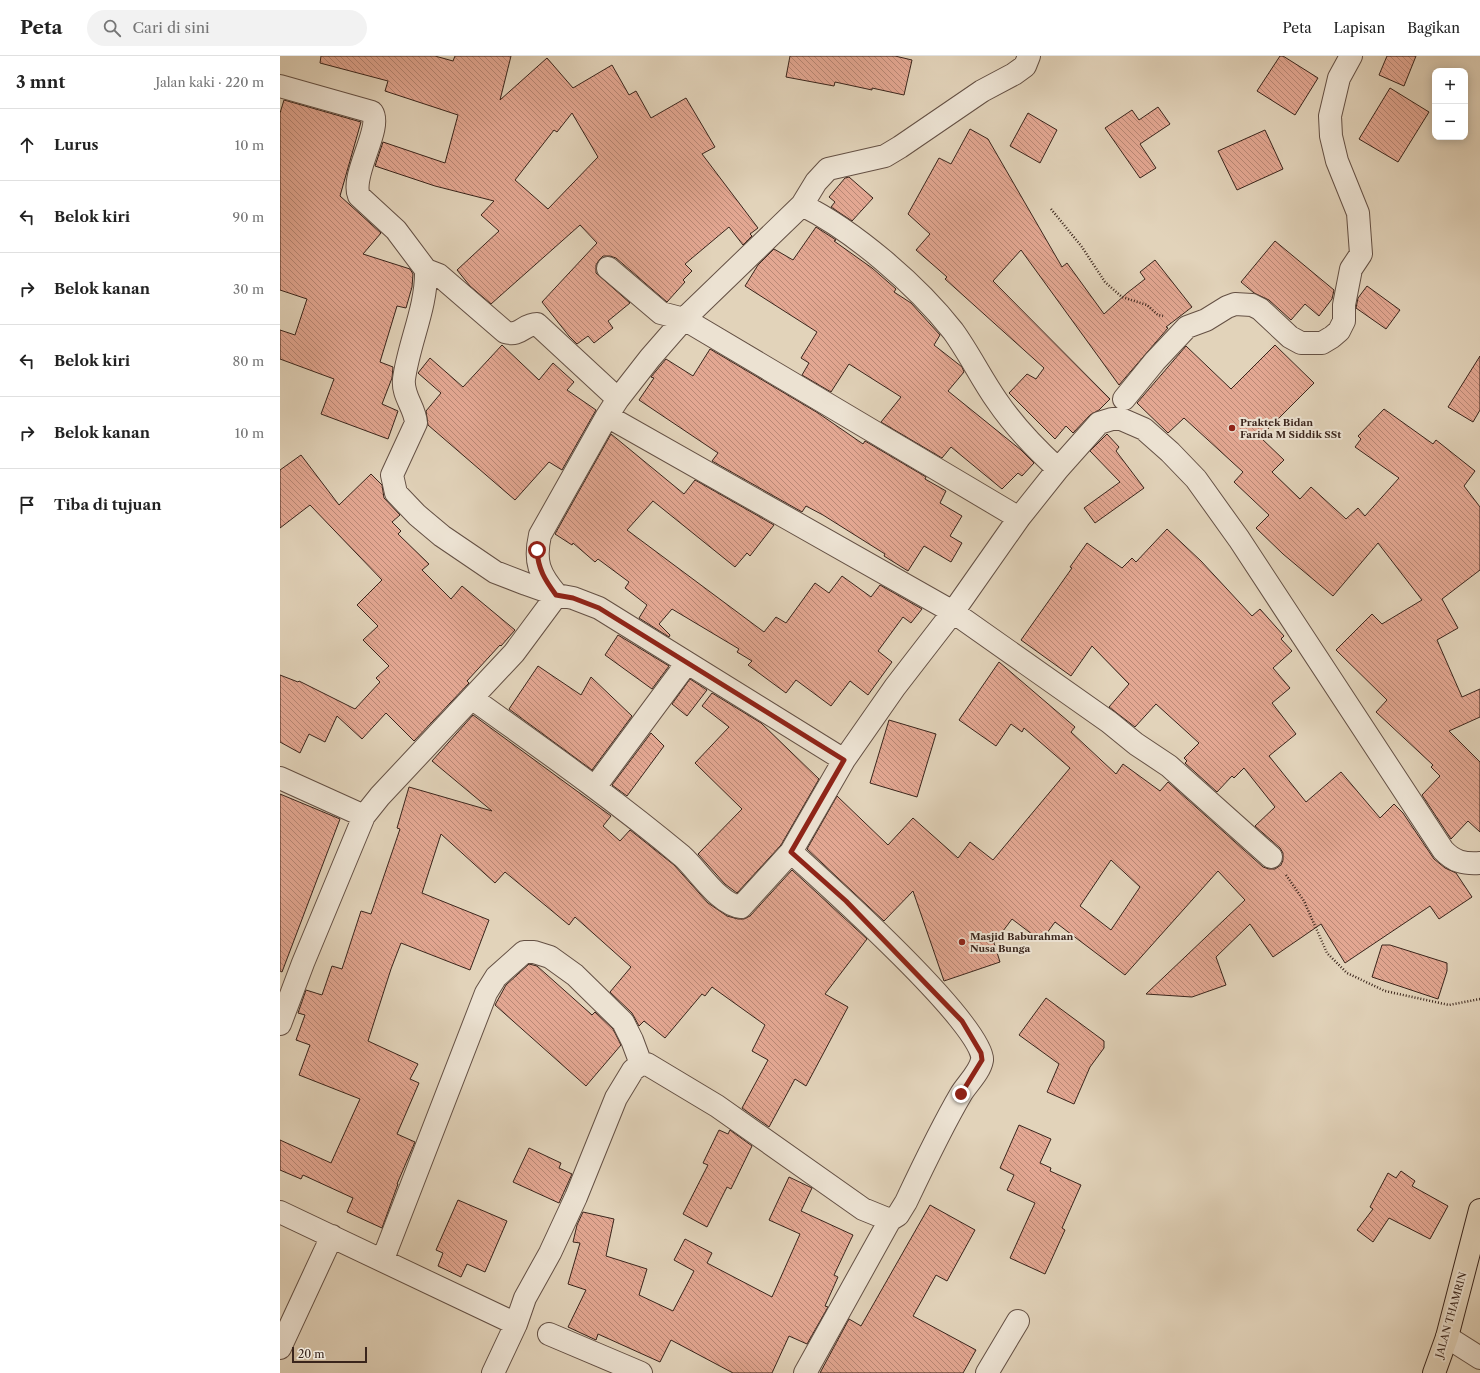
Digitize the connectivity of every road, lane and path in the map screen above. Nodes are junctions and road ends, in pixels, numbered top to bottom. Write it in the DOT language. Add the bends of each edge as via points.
graph roads {
  1 [pos="1029,56"];
  2 [pos="1351,56"];
  3 [pos="280,86"];
  4 [pos="802,205"];
  5 [pos="1051,209"];
  6 [pos="608,268"];
  7 [pos="426,270"];
  8 [pos="684,319"];
  9 [pos="1187,327"];
  10 [pos="1124,399"];
  11 [pos="613,408"];
  12 [pos="1058,469"];
  13 [pos="1019,518"];
  14 [pos="556,595"];
  15 [pos="953,612"];
  16 [pos="687,663"];
  17 [pos="473,698"];
  18 [pos="844,760"];
  19 [pos="280,778"];
  20 [pos="595,787"];
  21 [pos="364,816"];
  22 [pos="791,852"];
  23 [pos="1271,857"];
  24 [pos="1480,863"];
  25 [pos="1480,999"];
  26 [pos="280,1024"];
  27 [pos="640,1064"];
  28 [pos="1480,1210"];
  29 [pos="280,1212"];
  30 [pos="890,1220"];
  31 [pos="332,1236"];
  32 [pos="383,1259"];
  33 [pos="1018,1321"];
  34 [pos="516,1324"];
  35 [pos="549,1334"];
  36 [pos="1447,1337"];
  37 [pos="280,1348"];
  38 [pos="1480,1358"];
  39 [pos="493,1373"];
  40 [pos="641,1373"];
  41 [pos="805,1373"];
  42 [pos="986,1373"];
  43 [pos="1434,1373"];
  1 -- 4 [label="street" via="1025,66 1014,74 982,91 900,148 885,156 828,169 816,182"];
  2 -- 9 [label="street" via="1339,78 1330,116 1338,161 1358,213 1361,254 1351,269 1344,305 1344,321 1339,331 1322,343 1301,343 1290,337 1260,309 1244,304 1227,307 1206,320"];
  3 -- 7 [label="street" via="372,112 375,121 357,191 359,196 396,230"];
  4 -- 8 [label="street"];
  4 -- 12 [label="street" via="826,217 866,247 920,294 953,332 1011,421"];
  5 -- 9 [label="path" via="1110,287 1122,297 1147,306 1158,315"];
  6 -- 8 [label="street" via="662,313"];
  7 -- 11 [label="street" via="439,275 505,332 518,333 531,324 537,324"];
  7 -- 14 [label="street" via="422,304 404,381 406,398 416,423 392,475 396,493 442,536 495,572"];
  8 -- 11 [label="street"];
  8 -- 13 [label="street"];
  9 -- 10 [label="street"];
  11 -- 14 [label="street" via="540,535 537,562 541,574"];
  11 -- 15 [label="street"];
  12 -- 13 [label="street"];
  12 -- 24 [label="street" via="1099,423 1112,419 1121,419 1144,429 1170,452 1196,479 1239,539 1443,850 1456,862"];
  13 -- 15 [label="street"];
  14 -- 16 [label="street" via="573,598 599,608"];
  14 -- 17 [label="street" via="514,653"];
  15 -- 18 [label="street" via="895,687"];
  15 -- 23 [label="street" via="1169,766"];
  16 -- 18 [label="street"];
  16 -- 20 [label="street"];
  17 -- 20 [label="street"];
  17 -- 21 [label="street"];
  18 -- 22 [label="street"];
  19 -- 21 [label="street"];
  20 -- 22 [label="street" via="684,858 716,892 736,906 745,905"];
  21 -- 26 [label="street"];
  22 -- 30 [label="street" via="846,901 957,1015 981,1053 979,1067 961,1094 906,1202 898,1215"];
  23 -- 25 [label="path" via="1304,901 1327,953 1347,973 1385,991 1449,1005"];
  27 -- 30 [label="street" via="647,1064 717,1106 863,1209"];
  27 -- 32 [label="street" via="623,1022 575,975 550,957 524,952 496,977 486,993"];
  27 -- 34 [label="street" via="633,1070 616,1098 576,1197 550,1253 525,1298"];
  28 -- 36 [label="main road, JALAN THAMRIN"];
  29 -- 31 [label="street"];
  30 -- 41 [label="street"];
  31 -- 32 [label="street"];
  31 -- 37 [label="street"];
  32 -- 34 [label="street"];
  33 -- 42 [label="street"];
  34 -- 39 [label="street"];
  35 -- 40 [label="street"];
  36 -- 38 [label="street"];
  36 -- 43 [label="main road, JALAN THAMRIN"];
}
